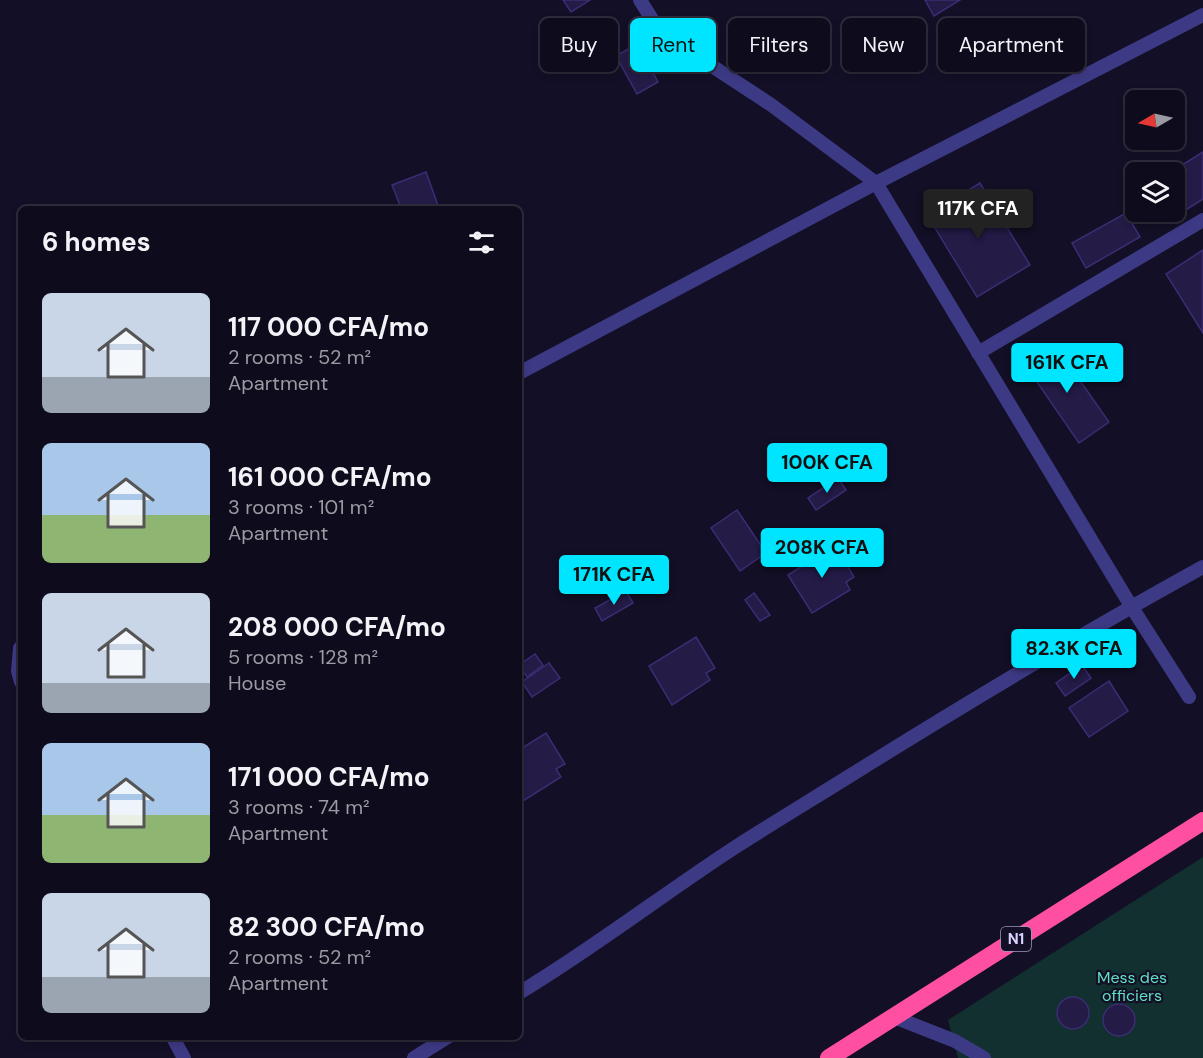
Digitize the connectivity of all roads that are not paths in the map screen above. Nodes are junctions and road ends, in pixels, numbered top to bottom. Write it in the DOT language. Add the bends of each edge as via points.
graph roads {
  1 [pos="640,0"];
  2 [pos="1203,15"];
  3 [pos="876,183"];
  4 [pos="1203,220"];
  5 [pos="978,353"];
  6 [pos="522,371"];
  7 [pos="1203,567"];
  8 [pos="1131,606"];
  9 [pos="1189,697"];
  10 [pos="1203,821"];
  11 [pos="522,991"];
  12 [pos="894,1017"];
  13 [pos="174,1040"];
  14 [pos="443,1040"];
  15 [pos="184,1058"];
  16 [pos="414,1058"];
  17 [pos="829,1058"];
  18 [pos="984,1058"];
  1 -- 3 [label="lane" via="660,32 770,104"];
  2 -- 3 [label="lane"];
  3 -- 5 [label="lane"];
  3 -- 6 [label="lane"];
  4 -- 5 [label="lane"];
  5 -- 8 [label="lane"];
  7 -- 8 [label="lane"];
  8 -- 9 [label="lane"];
  8 -- 11 [label="lane" via="737,846"];
  10 -- 12 [label="highway, N1"];
  12 -- 17 [label="highway, N1"];
  12 -- 18 [label="lane" via="955,1041"];
  13 -- 15 [label="lane"];
  14 -- 16 [label="lane"];
}
